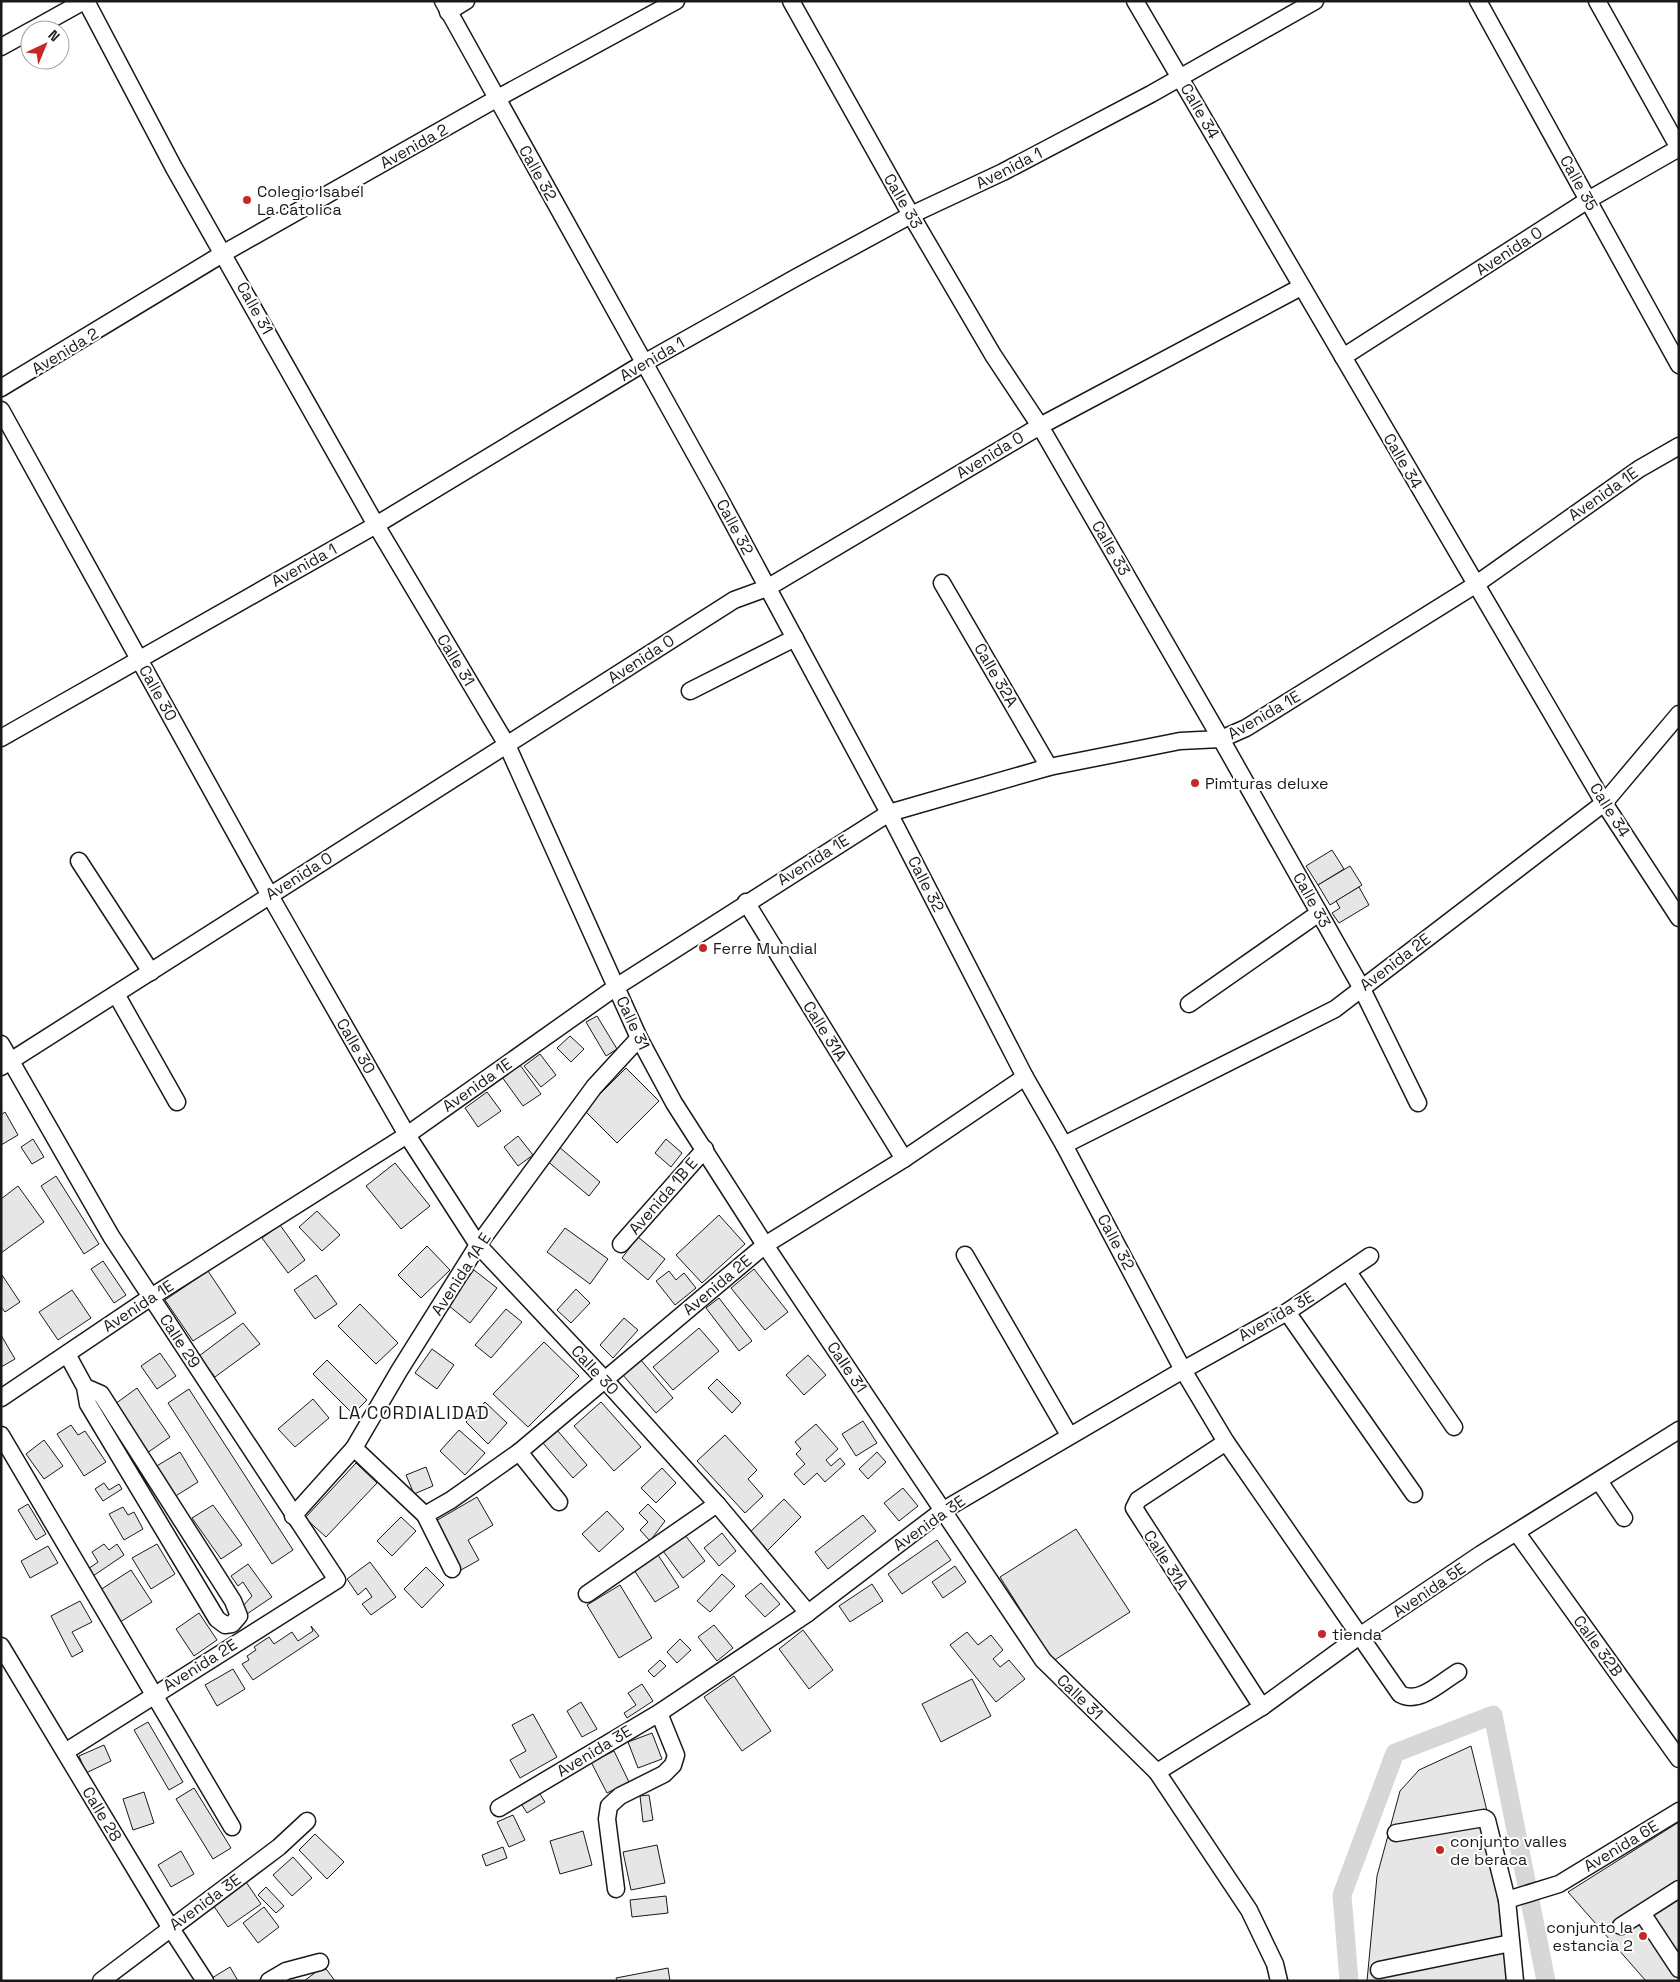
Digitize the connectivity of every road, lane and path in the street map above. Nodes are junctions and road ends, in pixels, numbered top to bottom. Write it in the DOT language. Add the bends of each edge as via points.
graph roads {
  1 [pos="85,1"];
  2 [pos="466,1"];
  3 [pos="676,1"];
  4 [pos="791,1"];
  5 [pos="1134,1"];
  6 [pos="1315,1"];
  7 [pos="1478,1"];
  8 [pos="1597,1"];
  9 [pos="445,7"];
  10 [pos="51,20"];
  11 [pos="20,37"];
  12 [pos="1,47"];
  13 [pos="1180,78"];
  14 [pos="496,99"];
  15 [pos="1679,148"];
  16 [pos="1588,200"];
  17 [pos="911,215"];
  18 [pos="224,253"];
  19 [pos="1301,287"];
  20 [pos="1343,357"];
  21 [pos="644,363"];
  22 [pos="1679,365"];
  23 [pos="1,388"];
  24 [pos="1,410"];
  25 [pos="1040,426"];
  26 [pos="1679,446"];
  27 [pos="376,525"];
  28 [pos="942,583"];
  29 [pos="1475,585"];
  30 [pos="767,588"];
  31 [pos="795,638"];
  32 [pos="139,658"];
  33 [pos="690,691"];
  34 [pos="1679,714"];
  35 [pos="1,738"];
  36 [pos="1221,739"];
  37 [pos="507,745"];
  38 [pos="1049,767"];
  39 [pos="1604,803"];
  40 [pos="889,813"];
  41 [pos="79,861"];
  42 [pos="269,894"];
  43 [pos="746,902"];
  44 [pos="1319,913"];
  45 [pos="1679,918"];
  46 [pos="151,972"];
  47 [pos="616,986"];
  48 [pos="1361,987"];
  49 [pos="116,994"];
  50 [pos="1189,1004"];
  51 [pos="639,1038"];
  52 [pos="1,1044"];
  53 [pos="6,1063"];
  54 [pos="1025,1077"];
  55 [pos="177,1102"];
  56 [pos="1418,1103"];
  57 [pos="407,1135"];
  58 [pos="1064,1145"];
  59 [pos="705,1149"];
  60 [pos="904,1159"];
  61 [pos="621,1244"];
  62 [pos="765,1244"];
  63 [pos="478,1245"];
  64 [pos="965,1255"];
  65 [pos="1370,1256"];
  66 [pos="1348,1272"];
  67 [pos="151,1297"];
  68 [pos="1287,1312"];
  69 [pos="67,1354"];
  70 [pos="1182,1370"];
  71 [pos="605,1380"];
  72 [pos="85,1387"];
  73 [pos="1,1398"];
  74 [pos="1454,1427"];
  75 [pos="1679,1430"];
  76 [pos="1,1435"];
  77 [pos="1069,1435"];
  78 [pos="1226,1442"];
  79 [pos="354,1448"];
  80 [pos="519,1452"];
  81 [pos="1599,1481"];
  82 [pos="1414,1494"];
  83 [pos="559,1502"];
  84 [pos="717,1504"];
  85 [pos="942,1511"];
  86 [pos="425,1515"];
  87 [pos="293,1516"];
  88 [pos="1624,1518"];
  89 [pos="1517,1532"];
  90 [pos="452,1569"];
  91 [pos="337,1580"];
  92 [pos="588,1594"];
  93 [pos="808,1613"];
  94 [pos="1358,1636"];
  95 [pos="1,1646"];
  96 [pos="1458,1672"];
  97 [pos="154,1694"];
  98 [pos="1262,1707"];
  99 [pos="659,1713"];
  100 [pos="65,1752"];
  101 [pos="1679,1760"];
  102 [pos="1157,1772"];
  103 [pos="499,1808"];
  104 [pos="1679,1811"];
  105 [pos="307,1821"];
  106 [pos="232,1827"];
  107 [pos="1396,1834"];
  108 [pos="1679,1888"];
  109 [pos="616,1889"];
  110 [pos="1508,1900"];
  111 [pos="1642,1913"];
  112 [pos="1621,1926"];
  113 [pos="170,1928"];
  114 [pos="1511,1942"];
  115 [pos="320,1962"];
  116 [pos="1679,1969"];
  117 [pos="1379,1970"];
  118 [pos="101,1981"];
  119 [pos="204,1981"];
  120 [pos="269,1981"];
  121 [pos="1279,1981"];
  122 [pos="1515,1981"];
  1 -- 10 [label="street"];
  1 -- 18 [label="street, Calle 31" via="174,168"];
  2 -- 9 [label="street"];
  3 -- 14 [label="street, Avenida 2"];
  4 -- 17 [label="street, Calle 33"];
  5 -- 13 [label="street, Calle 34"];
  6 -- 13 [label="street, Avenida 1"];
  7 -- 16 [label="street, Calle 35"];
  8 -- 15 [label="street"];
  9 -- 14 [label="street, Calle 32"];
  11 -- 12 [label="street"];
  13 -- 17 [label="street, Avenida 1" via="1003,172"];
  13 -- 19 [label="street, Calle 34"];
  14 -- 18 [label="street, Avenida 2"];
  14 -- 21 [label="street, Calle 32"];
  15 -- 16 [label="street, Avenida 0"];
  16 -- 20 [label="street, Avenida 0"];
  16 -- 22 [label="street, Calle 35"];
  17 -- 21 [label="street, Avenida 1"];
  17 -- 25 [label="street, Calle 33" via="993,355"];
  18 -- 23 [label="street, Avenida 2"];
  18 -- 27 [label="street, Calle 31"];
  19 -- 20 [label="street, Calle 34"];
  19 -- 25 [label="street, Avenida 0"];
  20 -- 29 [label="street, Calle 34"];
  21 -- 27 [label="street, Avenida 1"];
  21 -- 30 [label="street, Calle 32"];
  24 -- 32 [label="street, Calle 30"];
  25 -- 30 [label="street, Avenida 0"];
  25 -- 36 [label="street, Calle 33"];
  26 -- 29 [label="street, Avenida 1E" via="1639,469"];
  27 -- 32 [label="street, Avenida 1"];
  27 -- 37 [label="street, Calle 31"];
  28 -- 38 [label="street, Calle 32A"];
  29 -- 36 [label="street, Avenida 1E" via="1246,728"];
  29 -- 39 [label="street, Calle 34"];
  30 -- 31 [label="street, Calle 32"];
  30 -- 37 [label="street, Avenida 0" via="734,600"];
  31 -- 33 [label="street"];
  31 -- 40 [label="street, Calle 32"];
  32 -- 35 [label="street, Avenida 1"];
  32 -- 42 [label="street, Calle 30"];
  34 -- 39 [label="street, Avenida 2E"];
  36 -- 38 [label="street, Avenida 1E" via="1180,741"];
  36 -- 44 [label="street, Calle 33"];
  37 -- 42 [label="street, Avenida 0"];
  37 -- 47 [label="street, Calle 31"];
  38 -- 40 [label="street, Avenida 1E"];
  39 -- 45 [label="street, Calle 34"];
  39 -- 48 [label="street, Avenida 2E"];
  40 -- 43 [label="street, Avenida 1E"];
  40 -- 54 [label="street, Calle 32"];
  41 -- 46 [label="street"];
  42 -- 46 [label="street, Avenida 0"];
  42 -- 57 [label="street, Calle 30"];
  43 -- 47 [label="street, Avenida 1E"];
  43 -- 60 [label="street, Calle 31A"];
  44 -- 48 [label="street, Calle 33"];
  44 -- 50 [label="street"];
  46 -- 49 [label="street, Avenida 0"];
  47 -- 51 [label="street, Calle 31"];
  47 -- 57 [label="street, Avenida 1E"];
  48 -- 56 [label="street, Calle 33"];
  48 -- 58 [label="street, Avenida 2E" via="1335,1008"];
  49 -- 53 [label="street, Avenida 0"];
  49 -- 55 [label="street"];
  51 -- 59 [label="street, Calle 31" via="674,1102"];
  51 -- 63 [label="street, Avenida 1A E" via="594,1086"];
  52 -- 53 [label="street, Calle 29"];
  53 -- 67 [label="street, Calle 29"];
  54 -- 58 [label="street, Calle 32"];
  54 -- 60 [label="street, Avenida 2E"];
  57 -- 63 [label="street, Calle 30"];
  57 -- 67 [label="street, Avenida 1E"];
  58 -- 70 [label="street, Calle 32"];
  59 -- 61 [label="street, Avenida 1B E"];
  59 -- 62 [label="street, Calle 31"];
  60 -- 62 [label="street, Avenida 2E"];
  62 -- 71 [label="street, Avenida 2E"];
  62 -- 85 [label="street, Calle 31"];
  63 -- 71 [label="street, Calle 30"];
  63 -- 79 [label="street, Avenida 1A E"];
  64 -- 77 [label="street"];
  65 -- 66 [label="street, Avenida 3E"];
  66 -- 68 [label="street, Avenida 3E"];
  66 -- 74 [label="street"];
  67 -- 69 [label="street, Avenida 1E"];
  67 -- 87 [label="street, Calle 29"];
  68 -- 70 [label="street, Avenida 3E"];
  68 -- 82 [label="street"];
  69 -- 72 [label="street"];
  69 -- 73 [label="street, Avenida 1E"];
  70 -- 77 [label="street, Avenida 3E"];
  70 -- 78 [label="street, Calle 32"];
  71 -- 80 [label="street, Avenida 2E"];
  71 -- 84 [label="street, Calle 30"];
  72 -- 72 [label="street" via="88,1404 217,1619 225,1625 232,1624 239,1616 233,1601 100,1394"];
  75 -- 81 [label="street, Avenida 5E"];
  76 -- 97 [label="street"];
  77 -- 85 [label="street, Avenida 3E"];
  78 -- 94 [label="street, Calle 32"];
  78 -- 98 [label="street, Calle 31A" via="1138,1500 1134,1508"];
  79 -- 86 [label="street"];
  79 -- 87 [label="street, Avenida 1A E"];
  80 -- 83 [label="street"];
  80 -- 86 [label="street, Avenida 2E"];
  81 -- 88 [label="street"];
  81 -- 89 [label="street, Avenida 5E"];
  84 -- 92 [label="street"];
  84 -- 93 [label="street, Calle 30"];
  85 -- 93 [label="street, Avenida 3E"];
  85 -- 102 [label="street, Calle 31" via="1042,1660"];
  86 -- 90 [label="street"];
  87 -- 91 [label="street, Calle 29"];
  89 -- 94 [label="street, Avenida 5E"];
  89 -- 101 [label="street, Calle 32B"];
  91 -- 97 [label="street, Avenida 2E"];
  93 -- 99 [label="street, Avenida 3E"];
  94 -- 96 [label="street, Calle 32" via="1400,1694 1408,1699 1417,1697"];
  94 -- 98 [label="street, Avenida 5E"];
  95 -- 100 [label="street, Calle 28"];
  97 -- 100 [label="street, Avenida 2E"];
  97 -- 106 [label="street"];
  98 -- 102 [label="street, Avenida 5E"];
  99 -- 103 [label="street, Avenida 3E"];
  99 -- 109 [label="street" via="676,1755 673,1765 664,1774 620,1796 609,1806 607,1819"];
  100 -- 113 [label="street, Calle 28"];
  102 -- 121 [label="street, Calle 31" via="1249,1910 1275,1964"];
  104 -- 110 [label="street, Avenida 6E" via="1559,1884"];
  105 -- 113 [label="street, Avenida 3E" via="279,1847"];
  107 -- 110 [label="street" via="1484,1818"];
  108 -- 111 [label="street"];
  110 -- 114 [label="street"];
  111 -- 112 [label="street"];
  111 -- 116 [label="street"];
  113 -- 118 [label="street, Avenida 3E"];
  113 -- 119 [label="street, Calle 28"];
  114 -- 117 [label="street"];
  114 -- 122 [label="street"];
  115 -- 120 [label="street" via="286,1971"];
}
